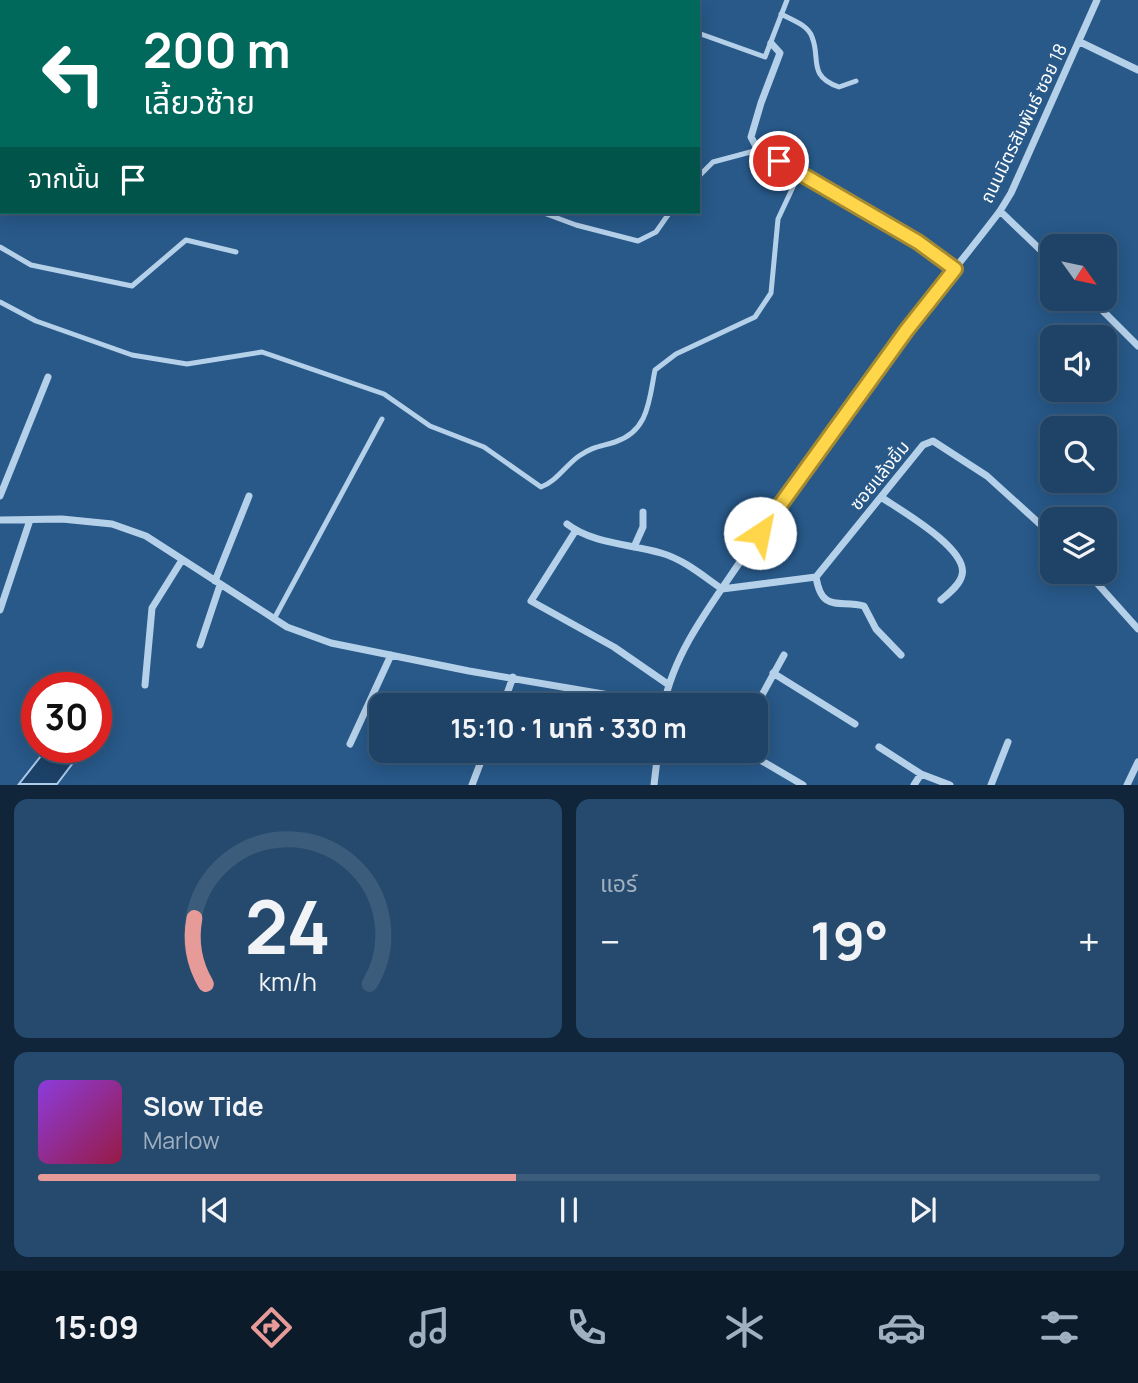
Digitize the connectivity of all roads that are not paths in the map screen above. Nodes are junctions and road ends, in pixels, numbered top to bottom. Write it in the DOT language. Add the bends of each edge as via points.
graph roads {
  1 [pos="786,0"];
  2 [pos="1097,0"];
  3 [pos="781,14"];
  4 [pos="700,34"];
  5 [pos="1080,41"];
  6 [pos="771,43"];
  7 [pos="1138,70"];
  8 [pos="856,81"];
  9 [pos="758,150"];
  10 [pos="800,172"];
  11 [pos="700,175"];
  12 [pos="1000,211"];
  13 [pos="546,214"];
  14 [pos="669,214"];
  15 [pos="0,247"];
  16 [pos="1040,249"];
  17 [pos="236,252"];
  18 [pos="955,269"];
  19 [pos="0,302"];
  20 [pos="1104,312"];
  21 [pos="1138,346"];
  22 [pos="48,377"];
  23 [pos="382,419"];
  24 [pos="249,495"];
  25 [pos="0,496"];
  26 [pos="881,497"];
  27 [pos="643,512"];
  28 [pos="0,520"];
  29 [pos="30,520"];
  30 [pos="567,524"];
  31 [pos="1040,524"];
  32 [pos="576,530"];
  33 [pos="634,547"];
  34 [pos="182,560"];
  35 [pos="816,577"];
  36 [pos="218,583"];
  37 [pos="1098,584"];
  38 [pos="722,589"];
  39 [pos="941,600"];
  40 [pos="0,610"];
  41 [pos="274,619"];
  42 [pos="1138,629"];
  43 [pos="200,645"];
  44 [pos="391,655"];
  45 [pos="784,655"];
  46 [pos="901,655"];
  47 [pos="773,674"];
  48 [pos="513,677"];
  49 [pos="145,685"];
  50 [pos="669,685"];
  51 [pos="507,693"];
  52 [pos="599,693"];
  53 [pos="667,693"];
  54 [pos="763,693"];
  55 [pos="855,724"];
  56 [pos="1007,742"];
  57 [pos="350,744"];
  58 [pos="879,747"];
  59 [pos="1138,762"];
  60 [pos="480,763"];
  61 [pos="657,763"];
  62 [pos="765,763"];
  63 [pos="921,774"];
  64 [pos="472,785"];
  65 [pos="654,785"];
  66 [pos="803,785"];
  67 [pos="914,785"];
  68 [pos="950,785"];
  69 [pos="991,785"];
  70 [pos="1127,785"];
  1 -- 3 [label="lane"];
  2 -- 5 [label="street, ถนนมิตรสัมพันธ์ ซอย 18"];
  3 -- 6 [label="lane"];
  3 -- 8 [label="lane" via="805,27 812,37 817,69 824,78 839,87"];
  4 -- 6 [label="lane" via="765,57"];
  5 -- 7 [label="street"];
  5 -- 12 [label="street, ถนนมิตรสัมพันธ์ ซอย 18"];
  6 -- 9 [label="street" via="780,54 751,137"];
  9 -- 10 [label="street"];
  9 -- 11 [label="lane" via="713,162"];
  10 -- 18 [label="street"];
  10 -- 19 [label="lane" via="778,219 771,293 755,317 676,354 655,370 640,427 617,441 593,447 541,487 484,447 430,426 372,389 262,352 187,364 132,355 36,321"];
  12 -- 16 [label="street"];
  12 -- 18 [label="street, ถนนมิตรสัมพันธ์ ซอย 18"];
  13 -- 14 [label="lane" via="638,241 656,232"];
  15 -- 17 [label="lane" via="31,265 132,286 186,240"];
  18 -- 38 [label="street, ถนนมิตรสัมพันธ์ ซอย 18" via="785,496"];
  20 -- 21 [label="street"];
  22 -- 25 [label="street"];
  23 -- 41 [label="lane"];
  24 -- 36 [label="street"];
  26 -- 31 [label="street, ซอยแล้งยิ้ม" via="923,445 933,441 987,476"];
  26 -- 35 [label="street, ซอยแล้งยิ้ม"];
  26 -- 39 [label="street" via="950,545 962,576"];
  27 -- 33 [label="street" via="643,527"];
  28 -- 29 [label="street"];
  29 -- 34 [label="street" via="112,524 146,536"];
  29 -- 40 [label="street"];
  30 -- 32 [label="street"];
  32 -- 33 [label="street"];
  32 -- 50 [label="street" via="531,601 614,647"];
  33 -- 38 [label="street" via="663,553"];
  34 -- 36 [label="street"];
  34 -- 49 [label="street" via="152,608"];
  35 -- 38 [label="street"];
  35 -- 46 [label="street" via="826,600 864,606 876,629"];
  36 -- 41 [label="street"];
  36 -- 43 [label="street"];
  37 -- 42 [label="street"];
  38 -- 50 [label="street, ถนนมิตรสัมพันธ์ ซอย 18"];
  41 -- 44 [label="street" via="331,643"];
  44 -- 48 [label="street"];
  44 -- 57 [label="street"];
  45 -- 47 [label="street"];
  47 -- 54 [label="street"];
  47 -- 55 [label="street"];
  48 -- 51 [label="street"];
  48 -- 52 [label="street"];
  50 -- 53 [label="street, ถนนมิตรสัมพันธ์ ซอย 18"];
  56 -- 69 [label="street"];
  58 -- 63 [label="street"];
  59 -- 70 [label="street"];
  60 -- 64 [label="street"];
  61 -- 65 [label="street"];
  62 -- 66 [label="street"];
  63 -- 67 [label="street"];
  63 -- 68 [label="street"];
}
